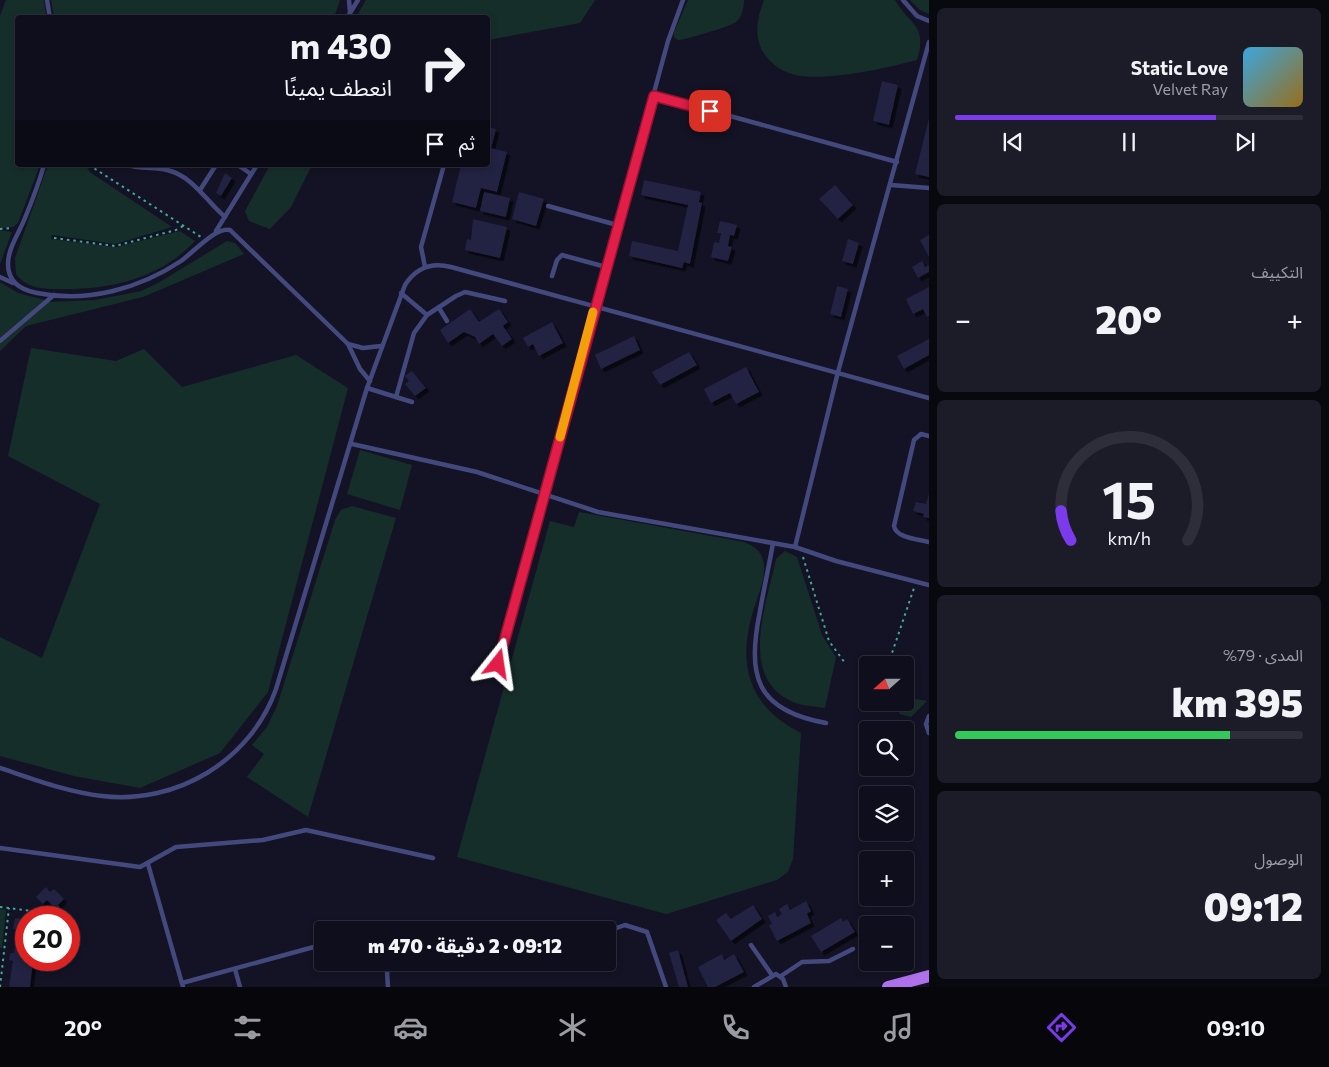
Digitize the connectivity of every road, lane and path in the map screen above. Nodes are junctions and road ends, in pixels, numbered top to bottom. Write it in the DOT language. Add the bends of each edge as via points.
graph roads {
  1 [pos="47,0"];
  2 [pos="348,0"];
  3 [pos="358,0"];
  4 [pos="683,0"];
  5 [pos="903,0"];
  6 [pos="350,12"];
  7 [pos="50,15"];
  8 [pos="348,15"];
  9 [pos="929,21"];
  10 [pos="929,42"];
  11 [pos="654,96"];
  12 [pos="897,162"];
  13 [pos="43,167"];
  14 [pos="93,167"];
  15 [pos="144,167"];
  16 [pos="170,167"];
  17 [pos="215,167"];
  18 [pos="241,167"];
  19 [pos="256,167"];
  20 [pos="443,167"];
  21 [pos="168,170"];
  22 [pos="251,174"];
  23 [pos="891,185"];
  24 [pos="929,188"];
  25 [pos="200,190"];
  26 [pos="548,206"];
  27 [pos="225,217"];
  28 [pos="617,225"];
  29 [pos="183,226"];
  30 [pos="21,227"];
  31 [pos="0,229"];
  32 [pos="215,232"];
  33 [pos="54,238"];
  34 [pos="207,241"];
  35 [pos="425,267"];
  36 [pos="606,267"];
  37 [pos="552,276"];
  38 [pos="0,277"];
  39 [pos="14,283"];
  40 [pos="401,293"];
  41 [pos="54,295"];
  42 [pos="505,302"];
  43 [pos="595,306"];
  44 [pos="439,308"];
  45 [pos="427,315"];
  46 [pos="447,320"];
  47 [pos="0,341"];
  48 [pos="348,344"];
  49 [pos="381,346"];
  50 [pos="838,372"];
  51 [pos="370,381"];
  52 [pos="367,388"];
  53 [pos="396,397"];
  54 [pos="929,398"];
  55 [pos="412,402"];
  56 [pos="929,436"];
  57 [pos="352,444"];
  58 [pos="545,493"];
  59 [pos="929,542"];
  60 [pos="773,543"];
  61 [pos="795,547"];
  62 [pos="801,550"];
  63 [pos="916,582"];
  64 [pos="929,583"];
  65 [pos="891,656"];
  66 [pos="845,663"];
  67 [pos="498,664"];
  68 [pos="929,716"];
  69 [pos="826,723"];
  70 [pos="929,732"];
  71 [pos="0,768"];
  72 [pos="0,848"];
  73 [pos="433,858"];
  74 [pos="148,864"];
  75 [pos="0,907"];
  76 [pos="9,908"];
  77 [pos="15,909"];
  78 [pos="616,928"];
  79 [pos="751,945"];
  80 [pos="314,947"];
  81 [pos="853,949"];
  82 [pos="0,950"];
  83 [pos="4,951"];
  84 [pos="235,969"];
  85 [pos="388,971"];
  86 [pos="772,975"];
  87 [pos="781,976"];
  88 [pos="929,976"];
  89 [pos="183,985"];
  90 [pos="0,987"];
  91 [pos="240,987"];
  92 [pos="388,987"];
  93 [pos="666,987"];
  94 [pos="754,987"];
  95 [pos="786,987"];
  96 [pos="888,987"];
  1 -- 7 [label="lane"];
  2 -- 6 [label="lane"];
  3 -- 6 [label="lane"];
  4 -- 11 [label="lane" via="671,29"];
  5 -- 9 [label="lane" via="917,16"];
  6 -- 8 [label="lane"];
  10 -- 12 [label="lane"];
  11 -- 12 [label="lane"];
  11 -- 28 [label="lane"];
  12 -- 23 [label="lane"];
  13 -- 30 [label="lane"];
  14 -- 29 [label="path"];
  15 -- 21 [label="lane"];
  16 -- 21 [label="lane"];
  17 -- 25 [label="lane"];
  18 -- 22 [label="lane"];
  19 -- 22 [label="lane"];
  20 -- 35 [label="lane" via="421,247"];
  21 -- 25 [label="lane"];
  22 -- 27 [label="lane"];
  23 -- 24 [label="lane"];
  23 -- 50 [label="lane"];
  25 -- 27 [label="lane"];
  26 -- 28 [label="lane"];
  27 -- 32 [label="lane"];
  28 -- 36 [label="lane"];
  29 -- 33 [label="path" via="116,246"];
  29 -- 34 [label="path"];
  30 -- 31 [label="path"];
  30 -- 39 [label="lane" via="8,257"];
  32 -- 34 [label="lane"];
  32 -- 48 [label="lane" via="225,229 234,233"];
  34 -- 41 [label="lane" via="172,267 138,284 94,294"];
  35 -- 40 [label="lane" via="410,278"];
  35 -- 43 [label="lane" via="451,266"];
  36 -- 37 [label="lane" via="562,255"];
  36 -- 43 [label="lane"];
  38 -- 39 [label="lane"];
  39 -- 41 [label="lane" via="26,291"];
  40 -- 45 [label="lane"];
  40 -- 49 [label="lane"];
  41 -- 47 [label="lane"];
  42 -- 44 [label="lane" via="465,292"];
  43 -- 50 [label="lane"];
  43 -- 58 [label="lane"];
  44 -- 45 [label="lane"];
  44 -- 46 [label="lane"];
  45 -- 53 [label="lane" via="414,333"];
  48 -- 49 [label="lane" via="363,348"];
  48 -- 51 [label="lane"];
  49 -- 51 [label="lane"];
  50 -- 54 [label="lane"];
  50 -- 61 [label="lane"];
  51 -- 52 [label="lane"];
  52 -- 53 [label="lane"];
  52 -- 57 [label="lane"];
  53 -- 55 [label="lane"];
  56 -- 59 [label="lane" via="918,435 914,440 894,526 899,534"];
  57 -- 58 [label="lane" via="459,467"];
  57 -- 71 [label="lane" via="272,701 260,724 235,752 206,774 184,785 133,797 89,794"];
  58 -- 60 [label="lane" via="598,512"];
  58 -- 67 [label="lane"];
  60 -- 61 [label="lane"];
  60 -- 69 [label="lane" via="753,650 757,677 781,708 805,719"];
  61 -- 62 [label="lane"];
  62 -- 63 [label="lane"];
  62 -- 66 [label="path" via="829,641"];
  63 -- 64 [label="lane"];
  63 -- 65 [label="path"];
  68 -- 70 [label="lane" via="926,724"];
  72 -- 74 [label="lane" via="136,866"];
  73 -- 74 [label="lane" via="306,830 263,840 176,846"];
  74 -- 89 [label="lane"];
  75 -- 76 [label="path"];
  76 -- 77 [label="path"];
  76 -- 83 [label="path"];
  78 -- 93 [label="lane" via="624,925 647,932"];
  79 -- 86 [label="lane"];
  80 -- 84 [label="lane"];
  81 -- 87 [label="lane" via="829,962 802,962"];
  82 -- 83 [label="path"];
  83 -- 90 [label="path"];
  84 -- 89 [label="lane"];
  84 -- 91 [label="lane"];
  85 -- 92 [label="lane"];
  86 -- 87 [label="lane"];
  86 -- 94 [label="lane"];
  87 -- 95 [label="lane"];
  88 -- 96 [label="main road"];
}
